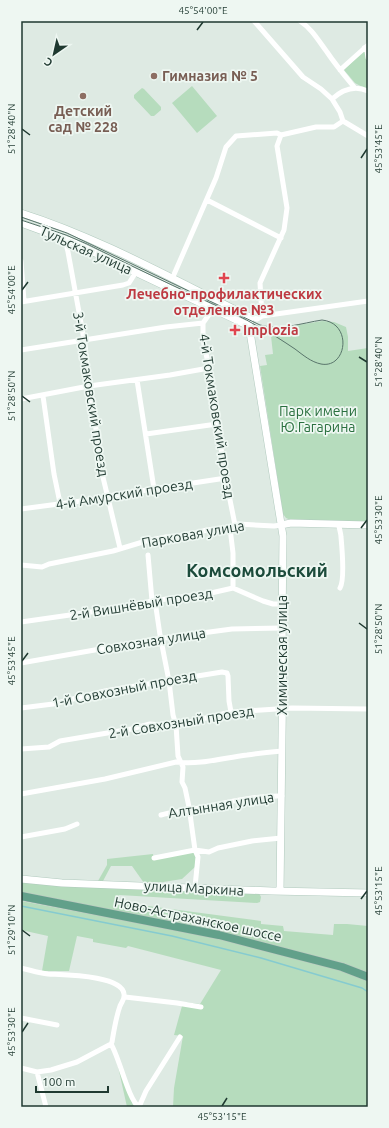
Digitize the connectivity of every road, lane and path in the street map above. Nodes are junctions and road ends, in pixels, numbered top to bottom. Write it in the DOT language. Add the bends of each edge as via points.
graph roads {
  1 [pos="254,21"];
  2 [pos="300,21"];
  3 [pos="366,46"];
  4 [pos="368,58"];
  5 [pos="340,70"];
  6 [pos="354,87"];
  7 [pos="368,91"];
  8 [pos="332,99"];
  9 [pos="343,120"];
  10 [pos="281,135"];
  11 [pos="368,136"];
  12 [pos="207,200"];
  13 [pos="21,213"];
  14 [pos="21,224"];
  15 [pos="281,238"];
  16 [pos="70,241"];
  17 [pos="21,262"];
  18 [pos="136,272"];
  19 [pos="172,279"];
  20 [pos="75,293"];
  21 [pos="23,301"];
  22 [pos="368,301"];
  23 [pos="213,309"];
  24 [pos="262,316"];
  25 [pos="250,317"];
  26 [pos="203,323"];
  27 [pos="249,326"];
  28 [pos="84,340"];
  29 [pos="21,350"];
  30 [pos="209,368"];
  31 [pos="137,380"];
  32 [pos="89,386"];
  33 [pos="43,396"];
  34 [pos="21,399"];
  35 [pos="217,424"];
  36 [pos="146,434"];
  37 [pos="226,478"];
  38 [pos="154,489"];
  39 [pos="108,496"];
  40 [pos="60,503"];
  41 [pos="21,509"];
  42 [pos="281,525"];
  43 [pos="339,525"];
  44 [pos="368,525"];
  45 [pos="233,526"];
  46 [pos="120,548"];
  47 [pos="148,555"];
  48 [pos="21,565"];
  49 [pos="233,588"];
  50 [pos="340,588"];
  51 [pos="154,601"];
  52 [pos="282,604"];
  53 [pos="21,622"];
  54 [pos="282,628"];
  55 [pos="161,639"];
  56 [pos="21,663"];
  57 [pos="169,681"];
  58 [pos="21,708"];
  59 [pos="283,709"];
  60 [pos="368,709"];
  61 [pos="231,712"];
  62 [pos="176,725"];
  63 [pos="21,749"];
  64 [pos="282,751"];
  65 [pos="182,763"];
  66 [pos="21,794"];
  67 [pos="282,796"];
  68 [pos="189,810"];
  69 [pos="161,815"];
  70 [pos="77,824"];
  71 [pos="21,837"];
  72 [pos="281,838"];
  73 [pos="195,850"];
  74 [pos="154,858"];
  75 [pos="21,879"];
  76 [pos="194,887"];
  77 [pos="280,891"];
  78 [pos="368,893"];
  79 [pos="21,896"];
  80 [pos="21,968"];
  81 [pos="368,977"];
  82 [pos="125,997"];
  83 [pos="201,1007"];
  84 [pos="21,1018"];
  85 [pos="57,1025"];
  86 [pos="180,1037"];
  87 [pos="111,1044"];
  88 [pos="21,1068"];
  89 [pos="37,1072"];
  90 [pos="46,1107"];
  91 [pos="139,1107"];
  1 -- 8 [label="street" via="303,77"];
  2 -- 5 [label="street" via="319,38"];
  3 -- 4 [label="street"];
  3 -- 5 [label="street"];
  5 -- 6 [label="street"];
  6 -- 7 [label="street"];
  6 -- 8 [label="street"];
  8 -- 9 [label="street"];
  9 -- 10 [label="street" via="334,127 316,127"];
  9 -- 11 [label="street"];
  10 -- 12 [label="street" via="277,133 236,136 226,146"];
  10 -- 15 [label="street" via="277,146 287,208"];
  12 -- 15 [label="street"];
  12 -- 19 [label="street"];
  13 -- 19 [label="street, Тульская улица" via="86,237"];
  14 -- 16 [label="street, Тульская улица"];
  15 -- 24 [label="street" via="260,283"];
  16 -- 18 [label="street, Тульская улица"];
  16 -- 20 [label="street, 3-й Токмаковский проезд" via="67,248"];
  17 -- 21 [label="street"];
  18 -- 20 [label="street" via="129,283 123,286"];
  18 -- 23 [label="street, Тульская улица"];
  19 -- 25 [label="street, Тульская улица"];
  20 -- 21 [label="street"];
  20 -- 28 [label="street, 3-й Токмаковский проезд"];
  22 -- 24 [label="street"];
  23 -- 26 [label="street, 4-й Токмаковский проезд"];
  23 -- 27 [label="street, Тульская улица"];
  24 -- 25 [label="street" via="257,319"];
  25 -- 27 [label="street"];
  26 -- 28 [label="street"];
  26 -- 30 [label="street, 4-й Токмаковский проезд"];
  27 -- 42 [label="street, Химическая улица"];
  28 -- 29 [label="street"];
  28 -- 32 [label="street, 3-й Токмаковский проезд"];
  30 -- 31 [label="street"];
  30 -- 35 [label="street, 4-й Токмаковский проезд"];
  31 -- 32 [label="street"];
  31 -- 36 [label="street"];
  32 -- 33 [label="street"];
  32 -- 39 [label="street, 3-й Токмаковский проезд" via="101,468"];
  33 -- 34 [label="street"];
  33 -- 40 [label="street"];
  35 -- 36 [label="street"];
  35 -- 37 [label="street, 4-й Токмаковский проезд"];
  36 -- 38 [label="street"];
  37 -- 38 [label="street, 4-й Амурский проезд"];
  37 -- 45 [label="street, 4-й Токмаковский проезд"];
  38 -- 39 [label="street, 4-й Амурский проезд"];
  39 -- 40 [label="street, 4-й Амурский проезд"];
  39 -- 46 [label="street, 3-й Токмаковский проезд"];
  40 -- 41 [label="street, 4-й Амурский проезд"];
  42 -- 43 [label="street, Парковая улица"];
  42 -- 45 [label="street, Парковая улица"];
  42 -- 52 [label="street, Химическая улица"];
  43 -- 44 [label="street, Парковая улица"];
  43 -- 50 [label="street" via="342,559"];
  45 -- 46 [label="street, Парковая улица" via="166,537"];
  45 -- 49 [label="street, 4-й Токмаковский проезд"];
  46 -- 48 [label="street, Парковая улица" via="42,567"];
  47 -- 51 [label="street"];
  49 -- 51 [label="street, 2-й Вишнёвый проезд"];
  49 -- 52 [label="street" via="263,601"];
  51 -- 53 [label="street, 2-й Вишнёвый проезд"];
  51 -- 55 [label="street"];
  52 -- 54 [label="street, Химическая улица"];
  54 -- 55 [label="street, Совхозная улица" via="232,629"];
  54 -- 59 [label="street, Химическая улица"];
  55 -- 56 [label="street, Совхозная улица"];
  55 -- 57 [label="street"];
  57 -- 58 [label="street, 1-й Совхозный проезд"];
  57 -- 61 [label="street, 1-й Совхозный проезд" via="227,673"];
  57 -- 62 [label="street"];
  59 -- 60 [label="street, 2-й Совхозный проезд"];
  59 -- 61 [label="street, 2-й Совхозный проезд"];
  59 -- 64 [label="street, Химическая улица"];
  61 -- 62 [label="street, 2-й Совхозный проезд"];
  62 -- 63 [label="street, 2-й Совхозный проезд" via="150,724 60,741 49,746"];
  62 -- 65 [label="street" via="178,756"];
  64 -- 65 [label="street"];
  64 -- 67 [label="street, Химическая улица"];
  65 -- 66 [label="street" via="176,762 105,779"];
  65 -- 68 [label="street" via="182,782"];
  67 -- 68 [label="street, Алтынная улица"];
  67 -- 72 [label="street, Химическая улица"];
  68 -- 69 [label="street, Алтынная улица"];
  68 -- 73 [label="street"];
  70 -- 71 [label="street" via="65,829"];
  72 -- 73 [label="street" via="252,841 210,852"];
  72 -- 77 [label="street, Химическая улица"];
  73 -- 74 [label="street"];
  73 -- 76 [label="street" via="198,856"];
  75 -- 76 [label="street, улица Маркина" via="62,883"];
  76 -- 77 [label="street, улица Маркина"];
  77 -- 78 [label="street, улица Маркина"];
  79 -- 81 [label="main road, Ново-Астраханское шоссе" via="218,934 342,966"];
  80 -- 82 [label="street" via="46,974 68,974 108,981 118,985 124,991"];
  82 -- 83 [label="street"];
  82 -- 87 [label="street" via="120,1006"];
  84 -- 85 [label="street"];
  86 -- 91 [label="street" via="146,1091"];
  87 -- 89 [label="street" via="77,1062"];
  87 -- 91 [label="street" via="131,1096"];
  88 -- 89 [label="street"];
  89 -- 90 [label="street"];
}
